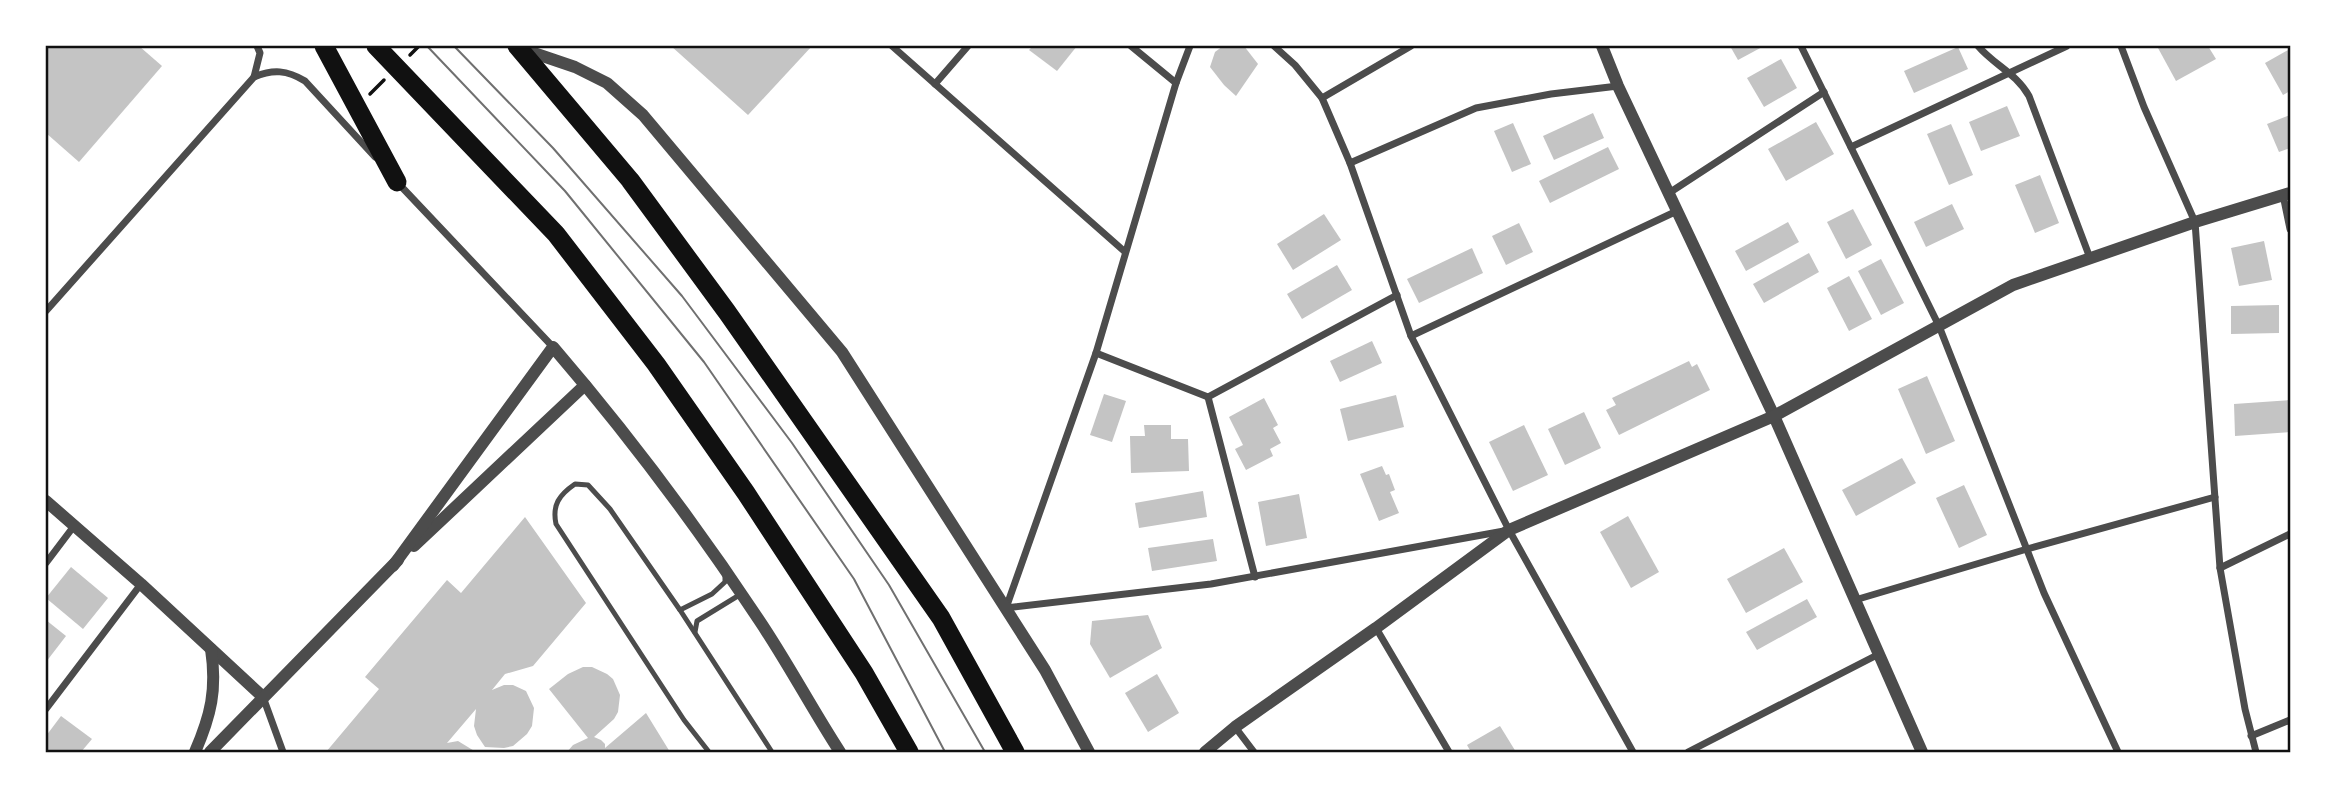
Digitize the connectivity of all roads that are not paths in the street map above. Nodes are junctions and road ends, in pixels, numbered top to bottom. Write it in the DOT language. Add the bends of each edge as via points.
graph roads {
  1 [pos="257,46"];
  2 [pos="324,46"];
  3 [pos="376,46"];
  4 [pos="892,46"];
  5 [pos="968,46"];
  6 [pos="1132,46"];
  7 [pos="1190,46"];
  8 [pos="1274,46"];
  9 [pos="1411,46"];
  10 [pos="1602,46"];
  11 [pos="1801,46"];
  12 [pos="1978,46"];
  13 [pos="2067,46"];
  14 [pos="2121,46"];
  15 [pos="518,47"];
  16 [pos="2009,73"];
  17 [pos="254,76"];
  18 [pos="1176,83"];
  19 [pos="935,84"];
  20 [pos="1618,86"];
  21 [pos="1824,92"];
  22 [pos="1322,98"];
  23 [pos="1851,147"];
  24 [pos="1350,163"];
  25 [pos="397,182"];
  26 [pos="1669,193"];
  27 [pos="2287,194"];
  28 [pos="1677,211"];
  29 [pos="2194,222"];
  30 [pos="2291,229"];
  31 [pos="1124,251"];
  32 [pos="2090,258"];
  33 [pos="1397,295"];
  34 [pos="46,311"];
  35 [pos="1939,327"];
  36 [pos="1411,335"];
  37 [pos="553,347"];
  38 [pos="1096,353"];
  39 [pos="585,385"];
  40 [pos="1208,397"];
  41 [pos="1774,416"];
  42 [pos="2215,497"];
  43 [pos="46,501"];
  44 [pos="74,526"];
  45 [pos="1508,530"];
  46 [pos="2291,534"];
  47 [pos="2026,549"];
  48 [pos="46,563"];
  49 [pos="393,566"];
  50 [pos="2220,568"];
  51 [pos="724,570"];
  52 [pos="1255,577"];
  53 [pos="141,584"];
  54 [pos="741,594"];
  55 [pos="1854,600"];
  56 [pos="1006,608"];
  57 [pos="680,610"];
  58 [pos="1376,628"];
  59 [pos="695,632"];
  60 [pos="211,649"];
  61 [pos="1879,654"];
  62 [pos="263,697"];
  63 [pos="46,709"];
  64 [pos="2291,720"];
  65 [pos="1235,727"];
  66 [pos="2251,736"];
  67 [pos="195,752"];
  68 [pos="210,752"];
  69 [pos="283,752"];
  70 [pos="709,752"];
  71 [pos="772,752"];
  72 [pos="840,752"];
  73 [pos="909,752"];
  74 [pos="1015,752"];
  75 [pos="1089,752"];
  76 [pos="1205,752"];
  77 [pos="1254,752"];
  78 [pos="1449,752"];
  79 [pos="1633,752"];
  80 [pos="1688,752"];
  81 [pos="1922,752"];
  82 [pos="2118,752"];
  83 [pos="2254,752"];
  1 -- 17 [label="street" via="260,53"];
  2 -- 25 [label="highway"];
  3 -- 73 [label="highway" via="555,234 656,364 842,639"];
  4 -- 19 [label="street"];
  5 -- 19 [label="street"];
  6 -- 18 [label="street"];
  7 -- 18 [label="street"];
  8 -- 22 [label="street"];
  9 -- 22 [label="street"];
  10 -- 20 [label="street"];
  11 -- 21 [label="street"];
  12 -- 16 [label="street"];
  13 -- 16 [label="street"];
  14 -- 29 [label="street"];
  15 -- 56 [label="street" via="607,83 643,115 842,352"];
  15 -- 74 [label="highway" via="630,180 734,323 941,618"];
  16 -- 23 [label="street"];
  16 -- 32 [label="street" via="2020,81 2037,114"];
  17 -- 25 [label="street" via="279,71 305,81"];
  17 -- 34 [label="street"];
  18 -- 31 [label="street"];
  19 -- 31 [label="street"];
  20 -- 24 [label="street" via="1476,108"];
  20 -- 26 [label="street"];
  21 -- 23 [label="street"];
  21 -- 26 [label="street"];
  22 -- 24 [label="street"];
  23 -- 35 [label="street"];
  24 -- 33 [label="street"];
  25 -- 37 [label="street"];
  26 -- 28 [label="street"];
  27 -- 29 [label="street"];
  27 -- 30 [label="street"];
  28 -- 36 [label="street"];
  28 -- 41 [label="street"];
  29 -- 32 [label="street"];
  29 -- 42 [label="street"];
  31 -- 38 [label="street"];
  32 -- 35 [label="street" via="2013,285"];
  33 -- 36 [label="street"];
  33 -- 40 [label="street"];
  35 -- 41 [label="street"];
  35 -- 47 [label="street"];
  36 -- 45 [label="street"];
  37 -- 39 [label="street"];
  37 -- 49 [label="street"];
  38 -- 40 [label="street"];
  38 -- 56 [label="street"];
  39 -- 49 [label="street"];
  39 -- 51 [label="street" via="630,439"];
  40 -- 52 [label="street"];
  41 -- 45 [label="street"];
  41 -- 55 [label="street"];
  42 -- 47 [label="street"];
  42 -- 50 [label="street"];
  43 -- 44 [label="street"];
  44 -- 48 [label="street"];
  44 -- 53 [label="street"];
  45 -- 52 [label="street"];
  45 -- 58 [label="street"];
  45 -- 79 [label="street"];
  46 -- 50 [label="street"];
  47 -- 55 [label="street"];
  47 -- 82 [label="street"];
  49 -- 62 [label="street"];
  50 -- 66 [label="street"];
  51 -- 54 [label="street"];
  51 -- 57 [label="lane" via="725,582 712,594"];
  52 -- 56 [label="street"];
  53 -- 60 [label="street"];
  53 -- 63 [label="street"];
  54 -- 59 [label="lane" via="697,621"];
  54 -- 72 [label="street"];
  55 -- 61 [label="street"];
  56 -- 75 [label="street"];
  57 -- 59 [label="lane"];
  57 -- 70 [label="lane" via="588,485 575,484 566,490 557,500 556,524"];
  58 -- 65 [label="street"];
  58 -- 78 [label="street"];
  59 -- 71 [label="lane"];
  60 -- 62 [label="street"];
  60 -- 67 [label="street" via="214,697"];
  61 -- 80 [label="street"];
  61 -- 81 [label="street"];
  62 -- 68 [label="street"];
  62 -- 69 [label="street"];
  64 -- 66 [label="street"];
  65 -- 76 [label="street"];
  65 -- 77 [label="street"];
  66 -- 83 [label="street"];
}
